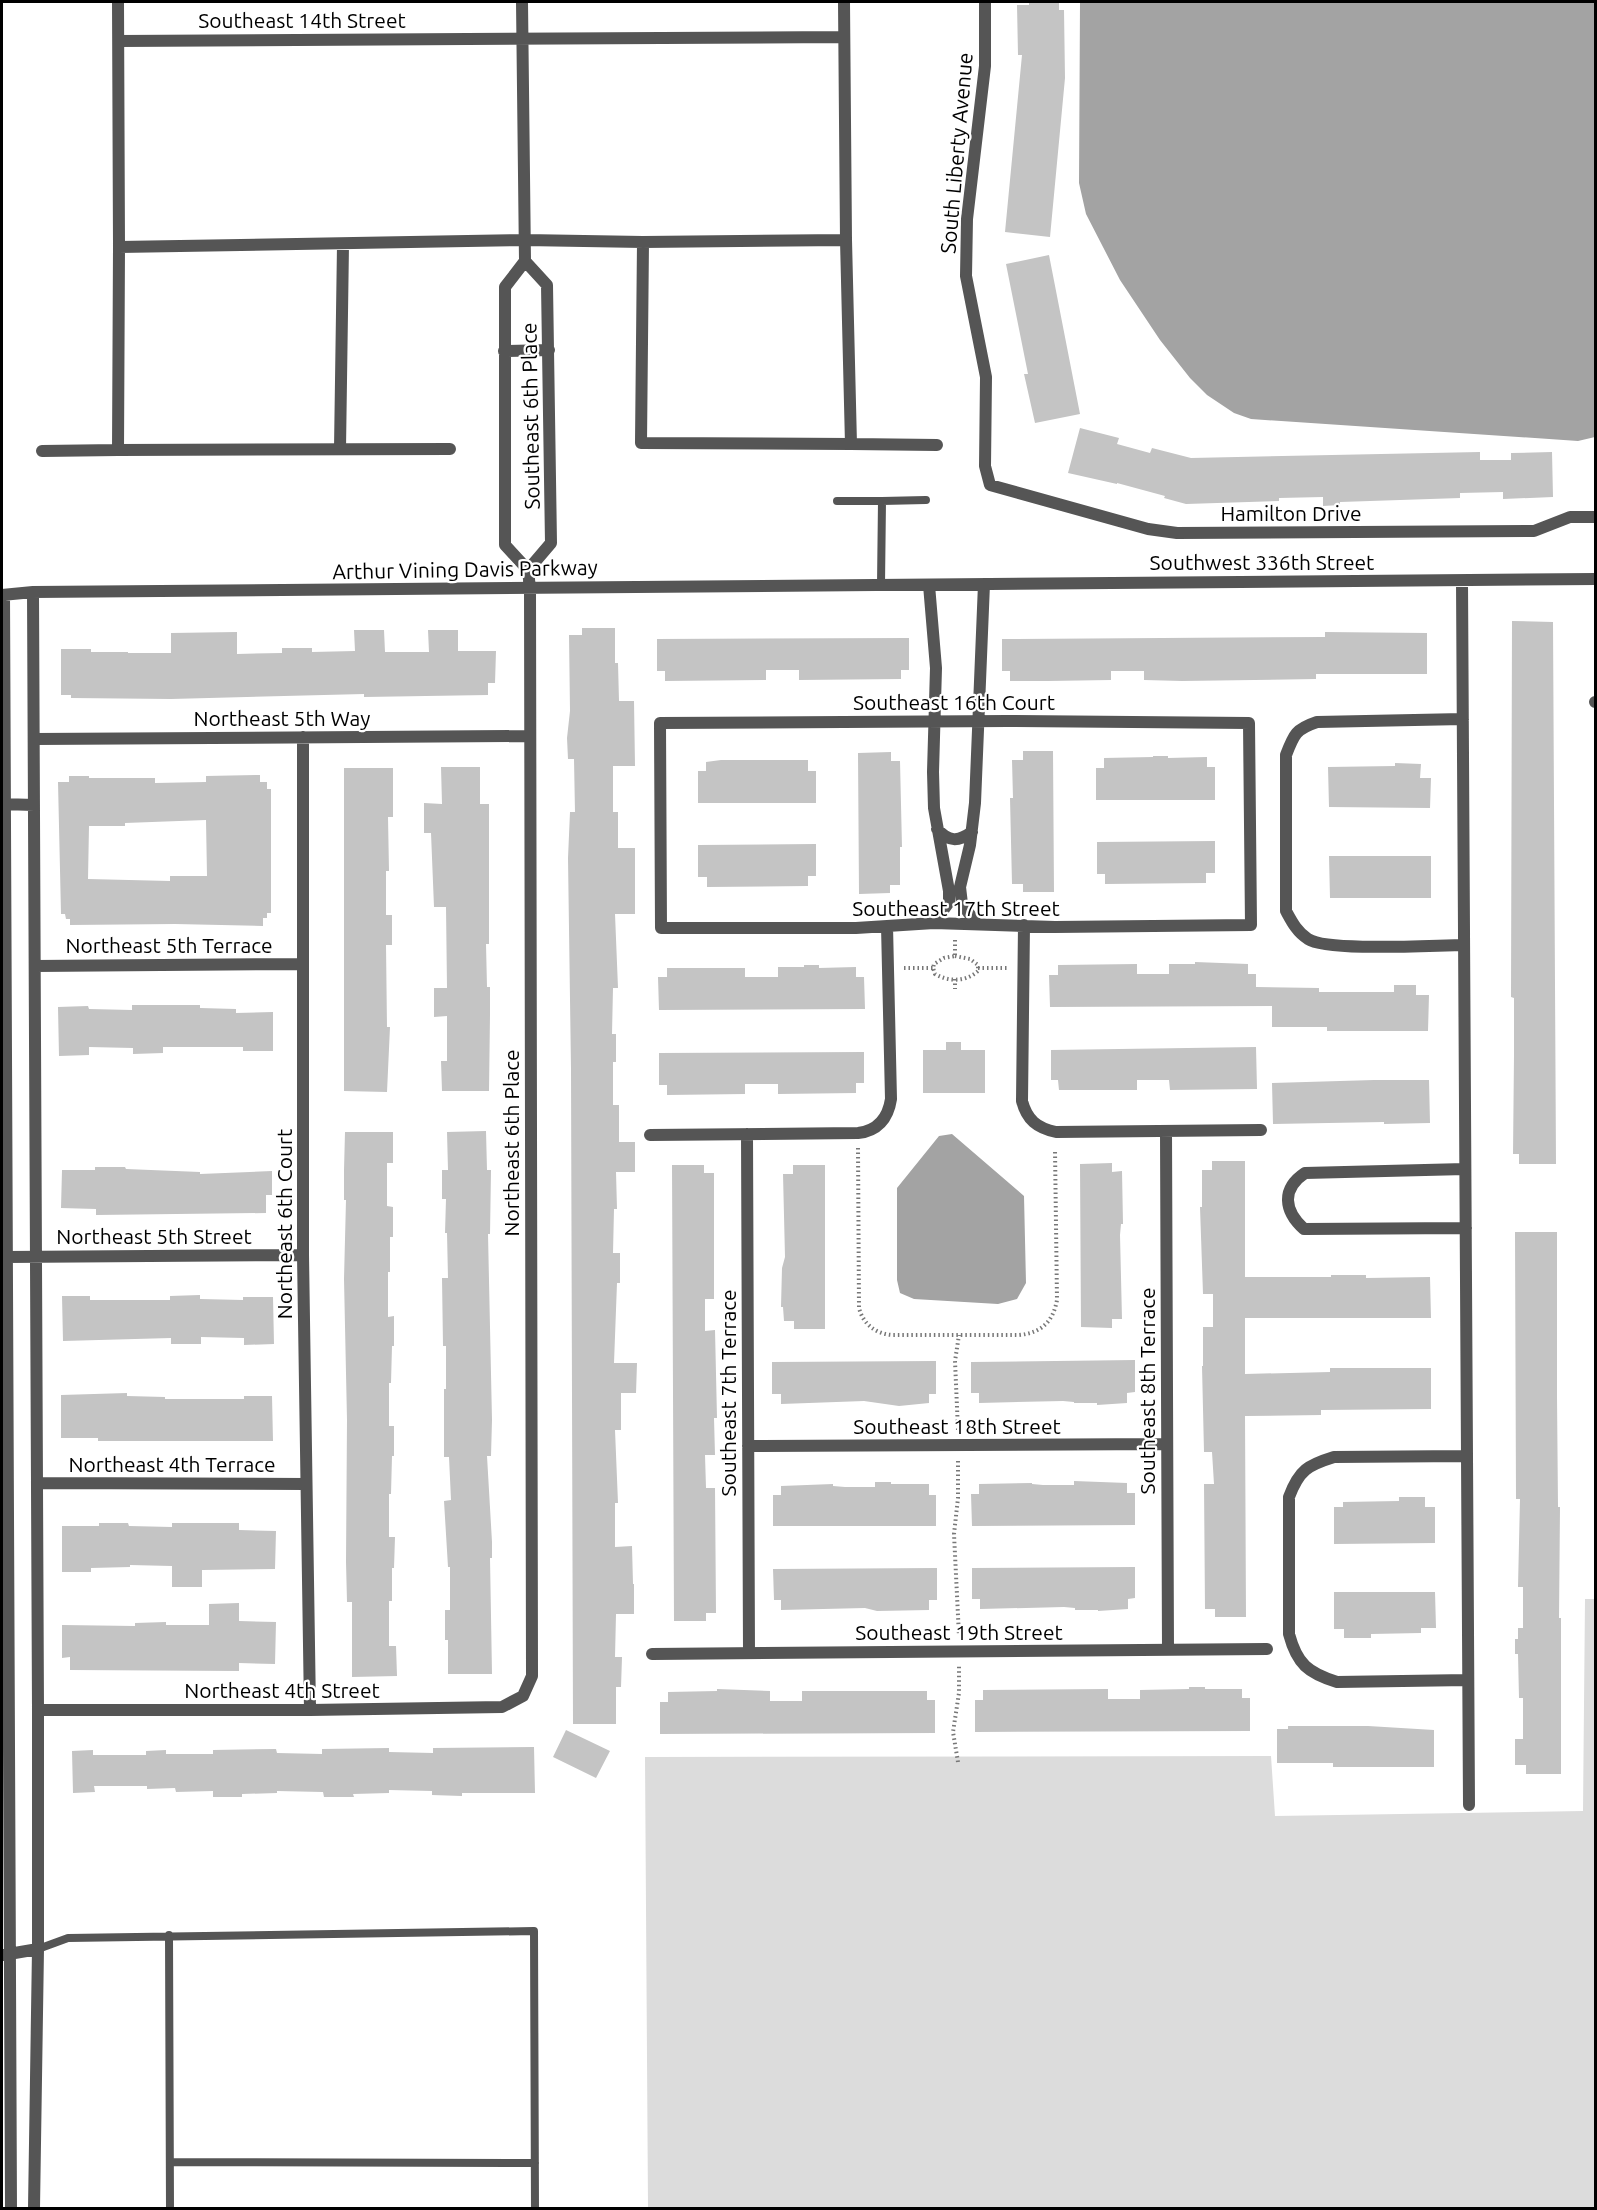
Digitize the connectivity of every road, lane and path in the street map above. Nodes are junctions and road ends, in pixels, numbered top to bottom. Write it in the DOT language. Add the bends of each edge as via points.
graph roads {
  1 [pos="118,2"];
  2 [pos="522,2"];
  3 [pos="844,2"];
  4 [pos="985,2"];
  5 [pos="844,37"];
  6 [pos="522,38"];
  7 [pos="119,41"];
  8 [pos="525,240"];
  9 [pos="846,240"];
  10 [pos="644,242"];
  11 [pos="343,244"];
  12 [pos="119,247"];
  13 [pos="525,261"];
  14 [pos="549,350"];
  15 [pos="504,351"];
  16 [pos="851,444"];
  17 [pos="937,445"];
  18 [pos="340,449"];
  19 [pos="450,449"];
  20 [pos="118,450"];
  21 [pos="42,451"];
  22 [pos="990,485"];
  23 [pos="926,500"];
  24 [pos="837,501"];
  25 [pos="882,501"];
  26 [pos="1596,518"];
  27 [pos="528,570"];
  28 [pos="1596,579"];
  29 [pos="1462,580"];
  30 [pos="984,584"];
  31 [pos="881,585"];
  32 [pos="928,585"];
  33 [pos="530,589"];
  34 [pos="33,592"];
  35 [pos="3,595"];
  36 [pos="1463,719"];
  37 [pos="978,721"];
  38 [pos="935,722"];
  39 [pos="530,736"];
  40 [pos="303,737"];
  41 [pos="34,739"];
  42 [pos="3,804"];
  43 [pos="34,805"];
  44 [pos="937,829"];
  45 [pos="972,832"];
  46 [pos="934,923"];
  47 [pos="976,923"];
  48 [pos="1024,925"];
  49 [pos="1251,925"];
  50 [pos="887,926"];
  51 [pos="661,928"];
  52 [pos="955,940"];
  53 [pos="1464,945"];
  54 [pos="955,956"];
  55 [pos="303,964"];
  56 [pos="35,966"];
  57 [pos="904,968"];
  58 [pos="933,968"];
  59 [pos="978,968"];
  60 [pos="1007,968"];
  61 [pos="955,980"];
  62 [pos="955,989"];
  63 [pos="1261,1130"];
  64 [pos="1166,1132"];
  65 [pos="747,1134"];
  66 [pos="650,1135"];
  67 [pos="858,1144"];
  68 [pos="1055,1150"];
  69 [pos="1465,1169"];
  70 [pos="1466,1228"];
  71 [pos="303,1255"];
  72 [pos="6,1257"];
  73 [pos="36,1257"];
  74 [pos="959,1335"];
  75 [pos="958,1433"];
  76 [pos="1167,1444"];
  77 [pos="748,1446"];
  78 [pos="958,1456"];
  79 [pos="1467,1456"];
  80 [pos="37,1483"];
  81 [pos="306,1484"];
  82 [pos="5,1625"];
  83 [pos="959,1640"];
  84 [pos="1267,1649"];
  85 [pos="1168,1650"];
  86 [pos="749,1653"];
  87 [pos="652,1654"];
  88 [pos="959,1663"];
  89 [pos="1468,1680"];
  90 [pos="523,1696"];
  91 [pos="38,1710"];
  92 [pos="310,1710"];
  93 [pos="958,1762"];
  94 [pos="1469,1805"];
  95 [pos="169,1935"];
  96 [pos="38,1949"];
  97 [pos="6,1954"];
  98 [pos="170,2162"];
  99 [pos="535,2163"];
  100 [pos="10,2208"];
  101 [pos="34,2208"];
  102 [pos="170,2208"];
  103 [pos="535,2208"];
  1 -- 7 [label="street"];
  2 -- 6 [label="street"];
  3 -- 5 [label="street"];
  4 -- 22 [label="street, South Liberty Avenue" via="985,66 967,219 966,276 986,377 985,466"];
  5 -- 6 [label="street, Southeast 14th Street"];
  5 -- 9 [label="street"];
  6 -- 7 [label="street, Southeast 14th Street"];
  6 -- 8 [label="street"];
  7 -- 12 [label="street"];
  8 -- 10 [label="street"];
  8 -- 11 [label="street"];
  8 -- 13 [label="street"];
  9 -- 10 [label="street"];
  9 -- 16 [label="street"];
  10 -- 16 [label="street" via="641,443"];
  11 -- 12 [label="street"];
  11 -- 18 [label="street"];
  12 -- 20 [label="street"];
  13 -- 14 [label="street, Southeast 6th Place" via="547,285"];
  13 -- 15 [label="street, Southeast 6th Place" via="505,287"];
  14 -- 15 [label="street"];
  14 -- 27 [label="street, Southeast 6th Place" via="551,543"];
  15 -- 27 [label="street, Southeast 6th Place" via="505,546"];
  16 -- 17 [label="street"];
  18 -- 19 [label="street"];
  18 -- 20 [label="street"];
  20 -- 21 [label="street"];
  22 -- 26 [label="street, Hamilton Drive" via="1148,530 1177,533 1534,531 1570,518"];
  23 -- 25 [label="lane"];
  24 -- 25 [label="lane"];
  25 -- 31 [label="lane"];
  27 -- 33 [label="street"];
  28 -- 29 [label="street, Southwest 336th Street"];
  29 -- 30 [label="street, Southwest 336th Street"];
  29 -- 36 [label="street"];
  30 -- 32 [label="street, Southwest 336th Street"];
  30 -- 37 [label="street"];
  31 -- 32 [label="street, Arthur Vining Davis Parkway"];
  31 -- 33 [label="street, Arthur Vining Davis Parkway"];
  32 -- 38 [label="street" via="936,668"];
  33 -- 34 [label="street, Arthur Vining Davis Parkway"];
  33 -- 39 [label="street, Northeast 6th Place"];
  34 -- 35 [label="street, Arthur Vining Davis Parkway"];
  34 -- 41 [label="street"];
  35 -- 42 [label="street"];
  36 -- 53 [label="street"];
  36 -- 53 [label="street" via="1317,722 1302,727 1286,755 1286,911 1295,928 1310,941 1334,946"];
  37 -- 38 [label="street, Southeast 16th Court"];
  37 -- 45 [label="street"];
  37 -- 49 [label="street, Southeast 16th Court" via="1250,723"];
  38 -- 44 [label="street" via="933,786"];
  38 -- 51 [label="street, Southeast 16th Court" via="660,723"];
  39 -- 40 [label="street, Northeast 5th Way"];
  39 -- 90 [label="street, Northeast 6th Place" via="532,1676"];
  40 -- 41 [label="street, Northeast 5th Way"];
  40 -- 55 [label="street, Northeast 6th Court"];
  41 -- 43 [label="street"];
  42 -- 43 [label="street"];
  42 -- 72 [label="street"];
  43 -- 56 [label="street"];
  44 -- 45 [label="street" via="951,840"];
  44 -- 46 [label="street" via="949,897"];
  45 -- 47 [label="street" via="960,896"];
  46 -- 47 [label="street, Southeast 17th Street"];
  46 -- 50 [label="street, Southeast 17th Street"];
  47 -- 48 [label="street, Southeast 17th Street"];
  48 -- 49 [label="street, Southeast 17th Street"];
  48 -- 64 [label="street" via="1022,1101 1031,1121 1056,1132"];
  50 -- 51 [label="street, Southeast 17th Street"];
  50 -- 65 [label="street" via="891,1099 879,1126 858,1133"];
  52 -- 54 [label="path"];
  53 -- 69 [label="street"];
  54 -- 58 [label="path" via="936,962"];
  54 -- 59 [label="path" via="973,960"];
  55 -- 56 [label="street, Northeast 5th Terrace"];
  55 -- 71 [label="street, Northeast 6th Court"];
  56 -- 73 [label="street"];
  57 -- 58 [label="path"];
  58 -- 61 [label="path" via="938,976"];
  59 -- 60 [label="path"];
  59 -- 61 [label="path" via="972,976"];
  61 -- 62 [label="path"];
  63 -- 64 [label="street"];
  64 -- 76 [label="street, Southeast 8th Terrace"];
  65 -- 66 [label="street"];
  65 -- 77 [label="street, Southeast 7th Terrace"];
  67 -- 74 [label="path" via="858,1300 862,1317 887,1335"];
  68 -- 74 [label="path" via="1054,1312 1043,1328 1031,1333"];
  69 -- 70 [label="street"];
  69 -- 70 [label="street" via="1305,1173 1288,1190 1288,1205 1294,1220 1304,1229"];
  70 -- 79 [label="street"];
  71 -- 73 [label="street, Northeast 5th Street"];
  71 -- 81 [label="street, Northeast 6th Court"];
  72 -- 73 [label="street, Northeast 5th Street"];
  72 -- 82 [label="street"];
  73 -- 80 [label="street"];
  74 -- 75 [label="path" via="955,1361"];
  76 -- 77 [label="street, Southeast 18th Street"];
  76 -- 85 [label="street, Southeast 8th Terrace"];
  77 -- 86 [label="street, Southeast 7th Terrace"];
  78 -- 83 [label="path" via="954,1534"];
  79 -- 89 [label="street"];
  79 -- 89 [label="street" via="1334,1457 1318,1462 1296,1479 1289,1497 1289,1634 1302,1664 1316,1676 1337,1682"];
  80 -- 81 [label="street, Northeast 4th Terrace"];
  80 -- 91 [label="street"];
  81 -- 92 [label="street, Northeast 6th Court"];
  82 -- 97 [label="street" via="9,1908"];
  84 -- 85 [label="street, Southeast 19th Street"];
  85 -- 86 [label="street, Southeast 19th Street"];
  86 -- 87 [label="street, Southeast 19th Street"];
  88 -- 93 [label="path" via="960,1693 953,1732"];
  89 -- 94 [label="street"];
  90 -- 92 [label="street, Northeast 4th Street" via="502,1707"];
  91 -- 92 [label="street, Northeast 4th Street"];
  91 -- 96 [label="street"];
  95 -- 96 [label="lane" via="68,1938"];
  95 -- 98 [label="lane"];
  95 -- 99 [label="lane" via="534,1931"];
  96 -- 97 [label="street"];
  96 -- 101 [label="street"];
  97 -- 100 [label="street"];
  98 -- 99 [label="lane"];
  98 -- 102 [label="lane"];
  99 -- 103 [label="lane"];
}
